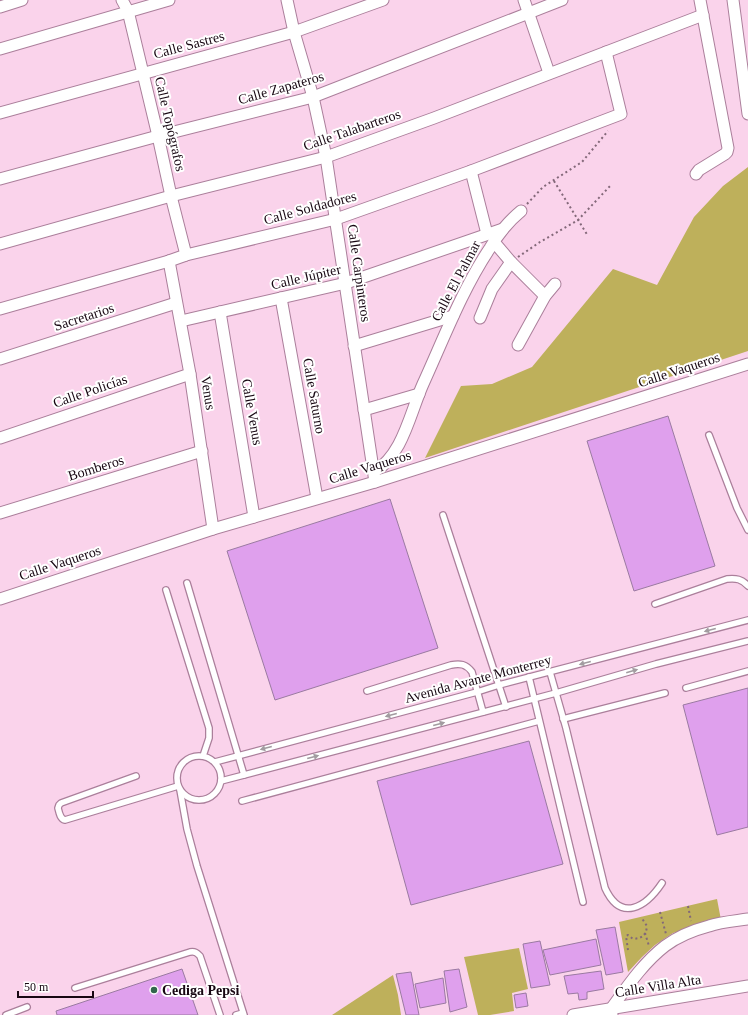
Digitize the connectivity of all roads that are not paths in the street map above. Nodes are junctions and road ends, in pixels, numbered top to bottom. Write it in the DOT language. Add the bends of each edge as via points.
graph roads {
  1 [pos="22,0"];
  2 [pos="122,0"];
  3 [pos="169,0"];
  4 [pos="287,0"];
  5 [pos="383,0"];
  6 [pos="524,0"];
  7 [pos="562,0"];
  8 [pos="700,0"];
  9 [pos="733,0"];
  10 [pos="0,7"];
  11 [pos="128,12"];
  12 [pos="529,13"];
  13 [pos="703,15"];
  14 [pos="294,32"];
  15 [pos="0,49"];
  16 [pos="606,52"];
  17 [pos="549,73"];
  18 [pos="143,74"];
  19 [pos="313,97"];
  20 [pos="747,101"];
  21 [pos="0,113"];
  22 [pos="748,114"];
  23 [pos="158,136"];
  24 [pos="326,157"];
  25 [pos="471,171"];
  26 [pos="696,174"];
  27 [pos="0,179"];
  28 [pos="171,196"];
  29 [pos="521,211"];
  30 [pos="336,219"];
  31 [pos="490,238"];
  32 [pos="0,244"];
  33 [pos="186,255"];
  34 [pos="169,261"];
  35 [pos="511,262"];
  36 [pos="346,283"];
  37 [pos="555,284"];
  38 [pos="545,296"];
  39 [pos="281,298"];
  40 [pos="176,303"];
  41 [pos="0,310"];
  42 [pos="220,312"];
  43 [pos="453,316"];
  44 [pos="480,318"];
  45 [pos="180,321"];
  46 [pos="518,345"];
  47 [pos="354,346"];
  48 [pos="0,359"];
  49 [pos="748,364"];
  50 [pos="190,374"];
  51 [pos="419,394"];
  52 [pos="364,410"];
  53 [pos="709,435"];
  54 [pos="0,438"];
  55 [pos="202,451"];
  56 [pos="375,477"];
  57 [pos="317,498"];
  58 [pos="0,513"];
  59 [pos="443,514"];
  60 [pos="254,517"];
  61 [pos="213,529"];
  62 [pos="748,530"];
  63 [pos="187,583"];
  64 [pos="748,586"];
  65 [pos="166,590"];
  66 [pos="0,599"];
  67 [pos="655,604"];
  68 [pos="748,620"];
  69 [pos="748,641"];
  70 [pos="748,671"];
  71 [pos="550,672"];
  72 [pos="529,677"];
  73 [pos="499,685"];
  74 [pos="686,688"];
  75 [pos="367,691"];
  76 [pos="477,692"];
  77 [pos="556,693"];
  78 [pos="665,693"];
  79 [pos="534,699"];
  80 [pos="506,706"];
  81 [pos="483,712"];
  82 [pos="563,719"];
  83 [pos="540,721"];
  84 [pos="238,755"];
  85 [pos="203,756"];
  86 [pos="215,762"];
  87 [pos="244,775"];
  88 [pos="136,776"];
  89 [pos="222,781"];
  90 [pos="179,788"];
  91 [pos="242,801"];
  92 [pos="662,883"];
  93 [pos="583,902"];
  94 [pos="748,919"];
  95 [pos="748,986"];
  96 [pos="75,988"];
  97 [pos="27,1007"];
  98 [pos="612,1012"];
  99 [pos="243,1014"];
  100 [pos="6,1015"];
  101 [pos="220,1015"];
  102 [pos="236,1015"];
  103 [pos="573,1015"];
  1 -- 10 [label="street"];
  2 -- 11 [label="street, Calle Topógrafos"];
  3 -- 11 [label="street"];
  4 -- 14 [label="street, Calle Carpinteros"];
  5 -- 14 [label="street, Calle Sastres"];
  6 -- 12 [label="street"];
  7 -- 12 [label="street, Calle Zapateros"];
  8 -- 13 [label="street"];
  9 -- 20 [label="street"];
  11 -- 15 [label="street"];
  11 -- 18 [label="street, Calle Topógrafos"];
  12 -- 17 [label="street"];
  12 -- 19 [label="street, Calle Zapateros"];
  13 -- 16 [label="street, Calle Talabarteros"];
  13 -- 26 [label="street" via="728,148 725,154"];
  14 -- 18 [label="street, Calle Sastres"];
  14 -- 19 [label="street, Calle Carpinteros"];
  16 -- 17 [label="street, Calle Talabarteros"];
  16 -- 25 [label="street, Calle Soldadores" via="621,114"];
  17 -- 24 [label="street, Calle Talabarteros"];
  18 -- 21 [label="street, Calle Sastres"];
  18 -- 23 [label="street, Calle Topógrafos"];
  19 -- 23 [label="street, Calle Zapateros"];
  19 -- 24 [label="street, Calle Carpinteros"];
  20 -- 22 [label="street"];
  23 -- 27 [label="street, Calle Zapateros"];
  23 -- 28 [label="street, Calle Topógrafos"];
  24 -- 28 [label="street, Calle Talabarteros"];
  24 -- 30 [label="street, Calle Carpinteros"];
  25 -- 30 [label="street, Calle Soldadores"];
  25 -- 31 [label="street"];
  28 -- 32 [label="street, Calle Talabarteros"];
  28 -- 33 [label="street, Calle Topógrafos"];
  29 -- 31 [label="street, Calle El Palmar"];
  30 -- 33 [label="street, Calle Soldadores"];
  30 -- 36 [label="street, Calle Carpinteros"];
  31 -- 35 [label="street"];
  31 -- 36 [label="street, Calle Júpiter"];
  31 -- 43 [label="street, Calle El Palmar"];
  33 -- 34 [label="street, Calle Soldadores"];
  34 -- 40 [label="street, Venus"];
  34 -- 41 [label="street, Calle Soldadores"];
  35 -- 38 [label="street"];
  35 -- 44 [label="street" via="492,289"];
  36 -- 39 [label="street, Calle Júpiter"];
  36 -- 47 [label="street, Calle Carpinteros"];
  37 -- 38 [label="street"];
  38 -- 46 [label="street"];
  39 -- 42 [label="street, Calle Júpiter"];
  39 -- 57 [label="street, Calle Saturno"];
  40 -- 45 [label="street, Venus"];
  40 -- 48 [label="street, Sacretarios"];
  42 -- 45 [label="street, Calle Júpiter"];
  42 -- 60 [label="street, Calle Venus"];
  43 -- 47 [label="street"];
  43 -- 51 [label="street, Calle El Palmar"];
  45 -- 50 [label="street, Venus"];
  47 -- 52 [label="street, Calle Carpinteros"];
  49 -- 56 [label="street, Calle Vaqueros"];
  50 -- 54 [label="street, Calle Policías"];
  50 -- 55 [label="street, Venus"];
  51 -- 52 [label="street"];
  51 -- 56 [label="street, Calle El Palmar" via="399,443"];
  52 -- 56 [label="street, Calle Carpinteros"];
  53 -- 62 [label="lane"];
  55 -- 58 [label="street, Bomberos"];
  55 -- 61 [label="street, Venus"];
  56 -- 57 [label="street, Calle Vaqueros"];
  57 -- 60 [label="street, Calle Vaqueros"];
  59 -- 73 [label="lane"];
  60 -- 61 [label="street, Calle Vaqueros"];
  61 -- 66 [label="street, Calle Vaqueros"];
  63 -- 84 [label="lane"];
  64 -- 67 [label="lane" via="739,579 727,579"];
  65 -- 85 [label="lane" via="209,728 209,738"];
  68 -- 71 [label="lane, Avenida Avante Monterrey, one-way"];
  77 -- 69 [label="lane, one-way"];
  70 -- 74 [label="lane"];
  71 -- 72 [label="lane, Avenida Avante Monterrey"];
  71 -- 77 [label="lane"];
  72 -- 73 [label="lane, Avenida Avante Monterrey"];
  72 -- 79 [label="lane"];
  73 -- 76 [label="lane, Avenida Avante Monterrey"];
  73 -- 80 [label="lane"];
  75 -- 76 [label="lane" via="457,664 464,665 472,672"];
  76 -- 81 [label="lane"];
  76 -- 84 [label="lane, Avenida Avante Monterrey, one-way"];
  77 -- 79 [label="lane"];
  77 -- 82 [label="lane"];
  78 -- 82 [label="lane"];
  79 -- 80 [label="lane"];
  79 -- 83 [label="lane"];
  80 -- 81 [label="lane"];
  87 -- 81 [label="lane, one-way"];
  82 -- 92 [label="lane" via="609,896 622,907 630,908 648,900"];
  83 -- 91 [label="lane"];
  83 -- 93 [label="lane"];
  84 -- 86 [label="lane, Avenida Avante Monterrey"];
  84 -- 87 [label="lane"];
  85 -- 86 [label="lane"];
  85 -- 90 [label="lane" via="190,757 180,766 177,773"];
  86 -- 89 [label="lane"];
  87 -- 89 [label="lane"];
  88 -- 90 [label="lane" via="61,803 58,808 61,818 65,820"];
  89 -- 90 [label="lane" via="216,794 204,800 190,799"];
  90 -- 99 [label="lane" via="197,866"];
  94 -- 98 [label="street" via="709,926 665,946 644,966"];
  95 -- 98 [label="street, Calle Villa Alta"];
  96 -- 101 [label="lane" via="194,951 202,961"];
  97 -- 100 [label="lane"];
  98 -- 103 [label="street, Calle Villa Alta"];
  99 -- 102 [label="lane"];
}
